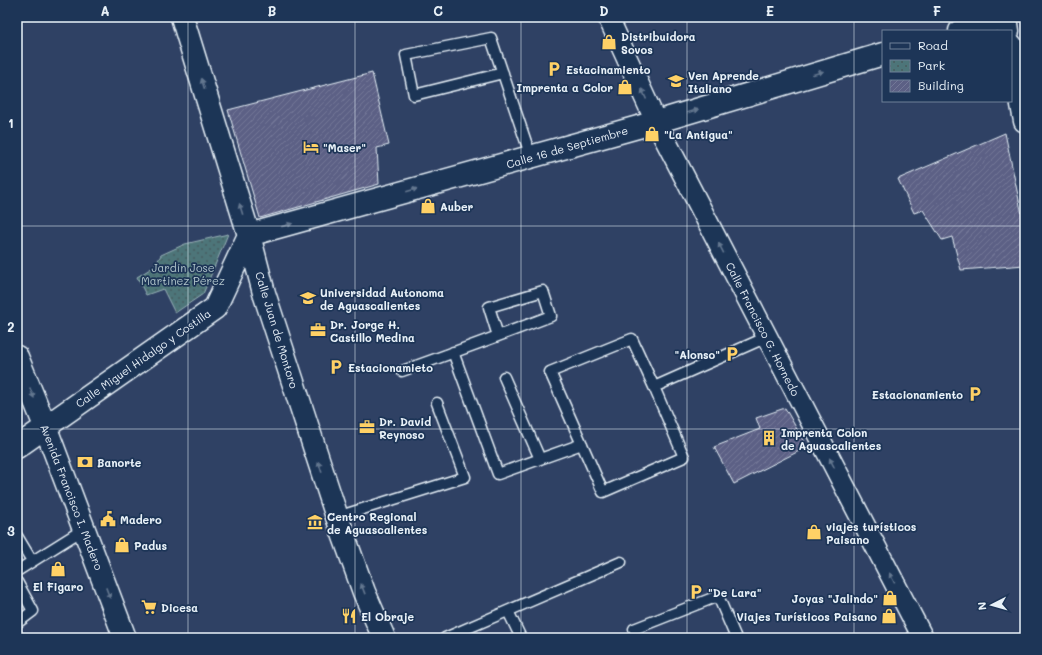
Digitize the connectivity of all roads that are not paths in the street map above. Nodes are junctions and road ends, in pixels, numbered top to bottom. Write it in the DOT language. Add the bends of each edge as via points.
graph roads {
  1 [pos="182,17"];
  2 [pos="608,17"];
  3 [pos="1006,17"];
  4 [pos="963,30"];
  5 [pos="1008,30"];
  6 [pos="1012,50"];
  7 [pos="882,54"];
  8 [pos="503,73"];
  9 [pos="1025,121"];
  10 [pos="656,122"];
  11 [pos="531,157"];
  12 [pos="249,235"];
  13 [pos="498,336"];
  14 [pos="767,337"];
  15 [pos="453,352"];
  16 [pos="17,357"];
  17 [pos="402,371"];
  18 [pos="504,377"];
  19 [pos="654,387"];
  20 [pos="437,403"];
  21 [pos="45,426"];
  22 [pos="582,444"];
  23 [pos="17,447"];
  24 [pos="540,459"];
  25 [pos="337,517"];
  26 [pos="84,529"];
  27 [pos="17,536"];
  28 [pos="32,561"];
  29 [pos="622,562"];
  30 [pos="17,571"];
  31 [pos="17,582"];
  32 [pos="508,611"];
  33 [pos="17,623"];
  34 [pos="634,629"];
  35 [pos="17,635"];
  36 [pos="448,637"];
  37 [pos="19,638"];
  38 [pos="125,638"];
  39 [pos="384,638"];
  40 [pos="521,638"];
  41 [pos="736,638"];
  42 [pos="923,638"];
  12 -- 1 [label="street, Calle Juan de Montoro, one-way"];
  10 -- 2 [label="street, Calle Francisco G. Hornedo, one-way"];
  3 -- 4 [label="street"];
  3 -- 5 [label="street"];
  6 -- 9 [label="street"];
  10 -- 7 [label="street, Calle 16 de Septiembre, one-way"];
  8 -- 8 [label="lane" via="491,38 406,55 414,95"];
  8 -- 11 [label="lane"];
  10 -- 11 [label="street, Calle 16 de Septiembre"];
  14 -- 10 [label="street, Calle Francisco G. Hornedo, one-way"];
  12 -- 11 [label="street, Calle 16 de Septiembre, one-way"];
  12 -- 21 [label="street, Calle Miguel Hidalgo y Costilla" via="214,308"];
  25 -- 12 [label="street, Calle Juan de Montoro, one-way" via="264,293"];
  13 -- 13 [label="lane" via="551,316 543,291 489,307"];
  13 -- 15 [label="lane"];
  14 -- 19 [label="lane"];
  42 -- 14 [label="street, Calle Francisco G. Hornedo, one-way"];
  15 -- 17 [label="lane"];
  15 -- 24 [label="lane" via="498,474"];
  16 -- 21 [label="street, Avenida Francisco I. Madero, one-way"];
  18 -- 24 [label="lane"];
  19 -- 22 [label="lane" via="684,457 603,492"];
  19 -- 22 [label="lane" via="632,339 550,372"];
  20 -- 25 [label="lane" via="466,477"];
  21 -- 23 [label="street, Calle Miguel Hidalgo y Costilla"];
  21 -- 26 [label="street, Avenida Francisco I. Madero"];
  22 -- 24 [label="lane"];
  39 -- 25 [label="street, Calle Juan de Montoro, one-way"];
  26 -- 28 [label="lane"];
  26 -- 38 [label="street, Avenida Francisco I. Madero, one-way"];
  27 -- 28 [label="lane"];
  28 -- 30 [label="lane"];
  29 -- 32 [label="lane"];
  31 -- 33 [label="lane" via="33,612"];
  32 -- 36 [label="lane"];
  32 -- 40 [label="lane"];
  34 -- 41 [label="lane" via="718,596"];
  35 -- 37 [label="lane"];
}
